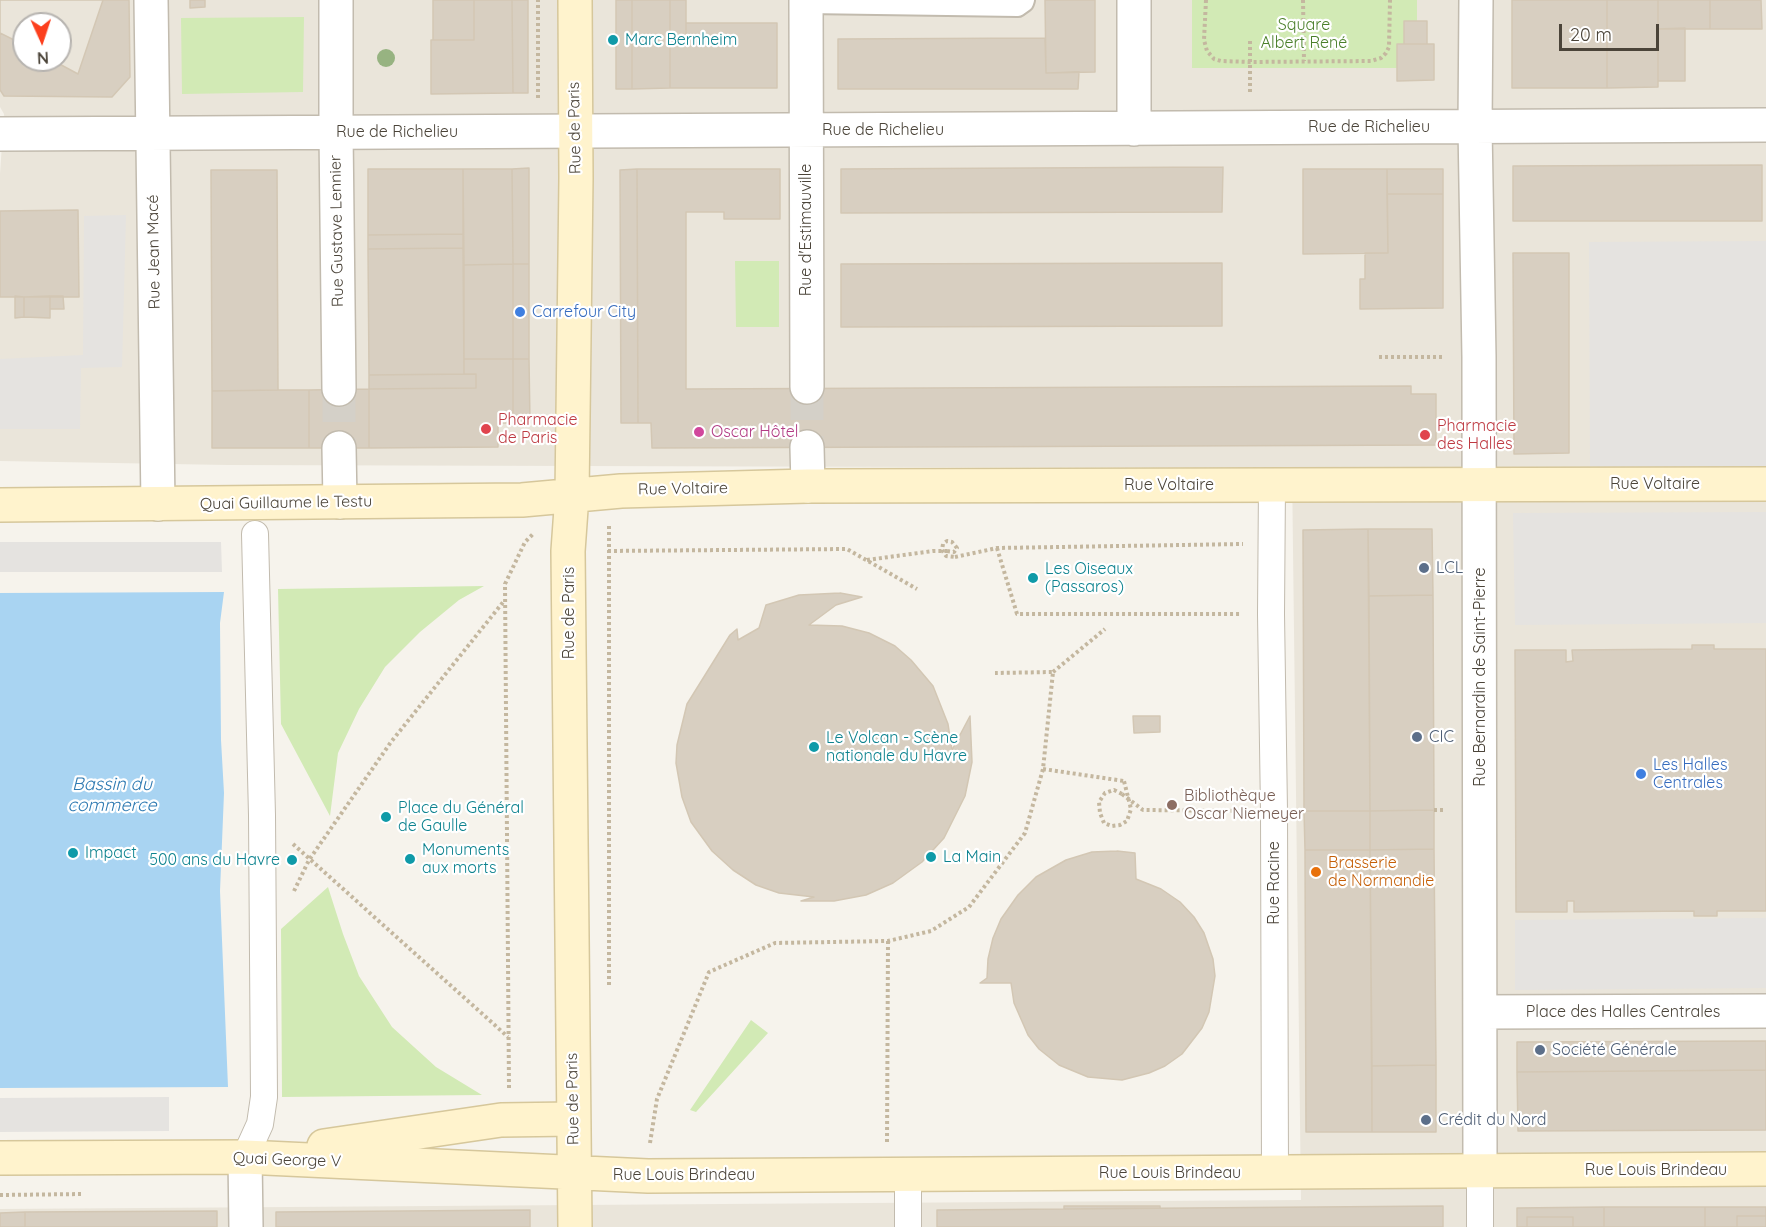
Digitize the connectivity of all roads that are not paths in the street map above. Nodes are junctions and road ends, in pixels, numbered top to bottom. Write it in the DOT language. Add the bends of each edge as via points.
graph roads {
  1 [pos="151,0"];
  2 [pos="336,0"];
  3 [pos="575,0"];
  4 [pos="1026,0"];
  5 [pos="1134,0"];
  6 [pos="1476,0"];
  7 [pos="806,3"];
  8 [pos="906,3"];
  9 [pos="1766,126"];
  10 [pos="1475,127"];
  11 [pos="1134,129"];
  12 [pos="806,130"];
  13 [pos="575,131"];
  14 [pos="336,132"];
  15 [pos="152,133"];
  16 [pos="0,134"];
  17 [pos="807,387"];
  18 [pos="339,389"];
  19 [pos="807,447"];
  20 [pos="339,448"];
  21 [pos="1272,484"];
  22 [pos="1479,484"];
  23 [pos="1766,484"];
  24 [pos="808,486"];
  25 [pos="572,495"];
  26 [pos="340,502"];
  27 [pos="158,504"];
  28 [pos="0,505"];
  29 [pos="255,534"];
  30 [pos="1766,1011"];
  31 [pos="1480,1012"];
  32 [pos="573,1119"];
  33 [pos="245,1157"];
  34 [pos="0,1158"];
  35 [pos="1766,1169"];
  36 [pos="1480,1172"];
  37 [pos="574,1173"];
  38 [pos="1275,1173"];
  39 [pos="908,1175"];
  40 [pos="246,1227"];
  41 [pos="575,1227"];
  42 [pos="908,1227"];
  43 [pos="1480,1227"];
  1 -- 15 [label="street, Rue Jean Macé"];
  2 -- 14 [label="street, Rue Gustave Lennier"];
  3 -- 13 [label="main road, Rue de Paris"];
  4 -- 8 [label="lane" via="1018,8"];
  5 -- 11 [label="street"];
  6 -- 10 [label="street, Rue Bernardin de Saint-Pierre"];
  7 -- 8 [label="lane"];
  7 -- 12 [label="street, Rue d'Estimauville"];
  9 -- 10 [label="street, Rue de Richelieu"];
  10 -- 11 [label="street, Rue de Richelieu"];
  10 -- 22 [label="street, Rue Bernardin de Saint-Pierre"];
  11 -- 12 [label="street, Rue de Richelieu"];
  12 -- 13 [label="street, Rue de Richelieu"];
  12 -- 17 [label="street, Rue d'Estimauville"];
  13 -- 14 [label="street, Rue de Richelieu"];
  13 -- 25 [label="main road, Rue de Paris"];
  14 -- 15 [label="street, Rue de Richelieu"];
  14 -- 18 [label="street, Rue Gustave Lennier"];
  15 -- 16 [label="street, Rue de Richelieu"];
  15 -- 27 [label="street, Rue Jean Macé"];
  19 -- 24 [label="street"];
  20 -- 26 [label="street"];
  21 -- 22 [label="main road, Rue Voltaire"];
  21 -- 24 [label="main road, Rue Voltaire"];
  21 -- 38 [label="street, Rue Racine"];
  22 -- 23 [label="main road, Rue Voltaire"];
  22 -- 31 [label="street, Rue Bernardin de Saint-Pierre"];
  24 -- 25 [label="main road, Rue Voltaire"];
  25 -- 26 [label="main road, Quai Guillaume le Testu" via="522,500"];
  25 -- 32 [label="main road, Rue de Paris" via="568,551"];
  26 -- 27 [label="main road, Quai Guillaume le Testu"];
  27 -- 28 [label="main road, Quai Guillaume le Testu"];
  29 -- 33 [label="street" via="264,1097 260,1124"];
  30 -- 31 [label="street, Place des Halles Centrales"];
  31 -- 36 [label="street, Rue Bernardin de Saint-Pierre"];
  32 -- 33 [label="main road" via="513,1119"];
  32 -- 37 [label="main road, Rue de Paris"];
  33 -- 34 [label="main road, Quai George V"];
  33 -- 37 [label="main road, Quai George V"];
  33 -- 40 [label="street"];
  35 -- 36 [label="main road, Rue Louis Brindeau"];
  36 -- 38 [label="main road, Rue Louis Brindeau"];
  36 -- 43 [label="street, Rue Bernardin de Saint-Pierre"];
  37 -- 39 [label="main road, Rue Louis Brindeau"];
  37 -- 41 [label="main road, Rue de Paris"];
  38 -- 39 [label="main road, Rue Louis Brindeau"];
  39 -- 42 [label="street"];
}
